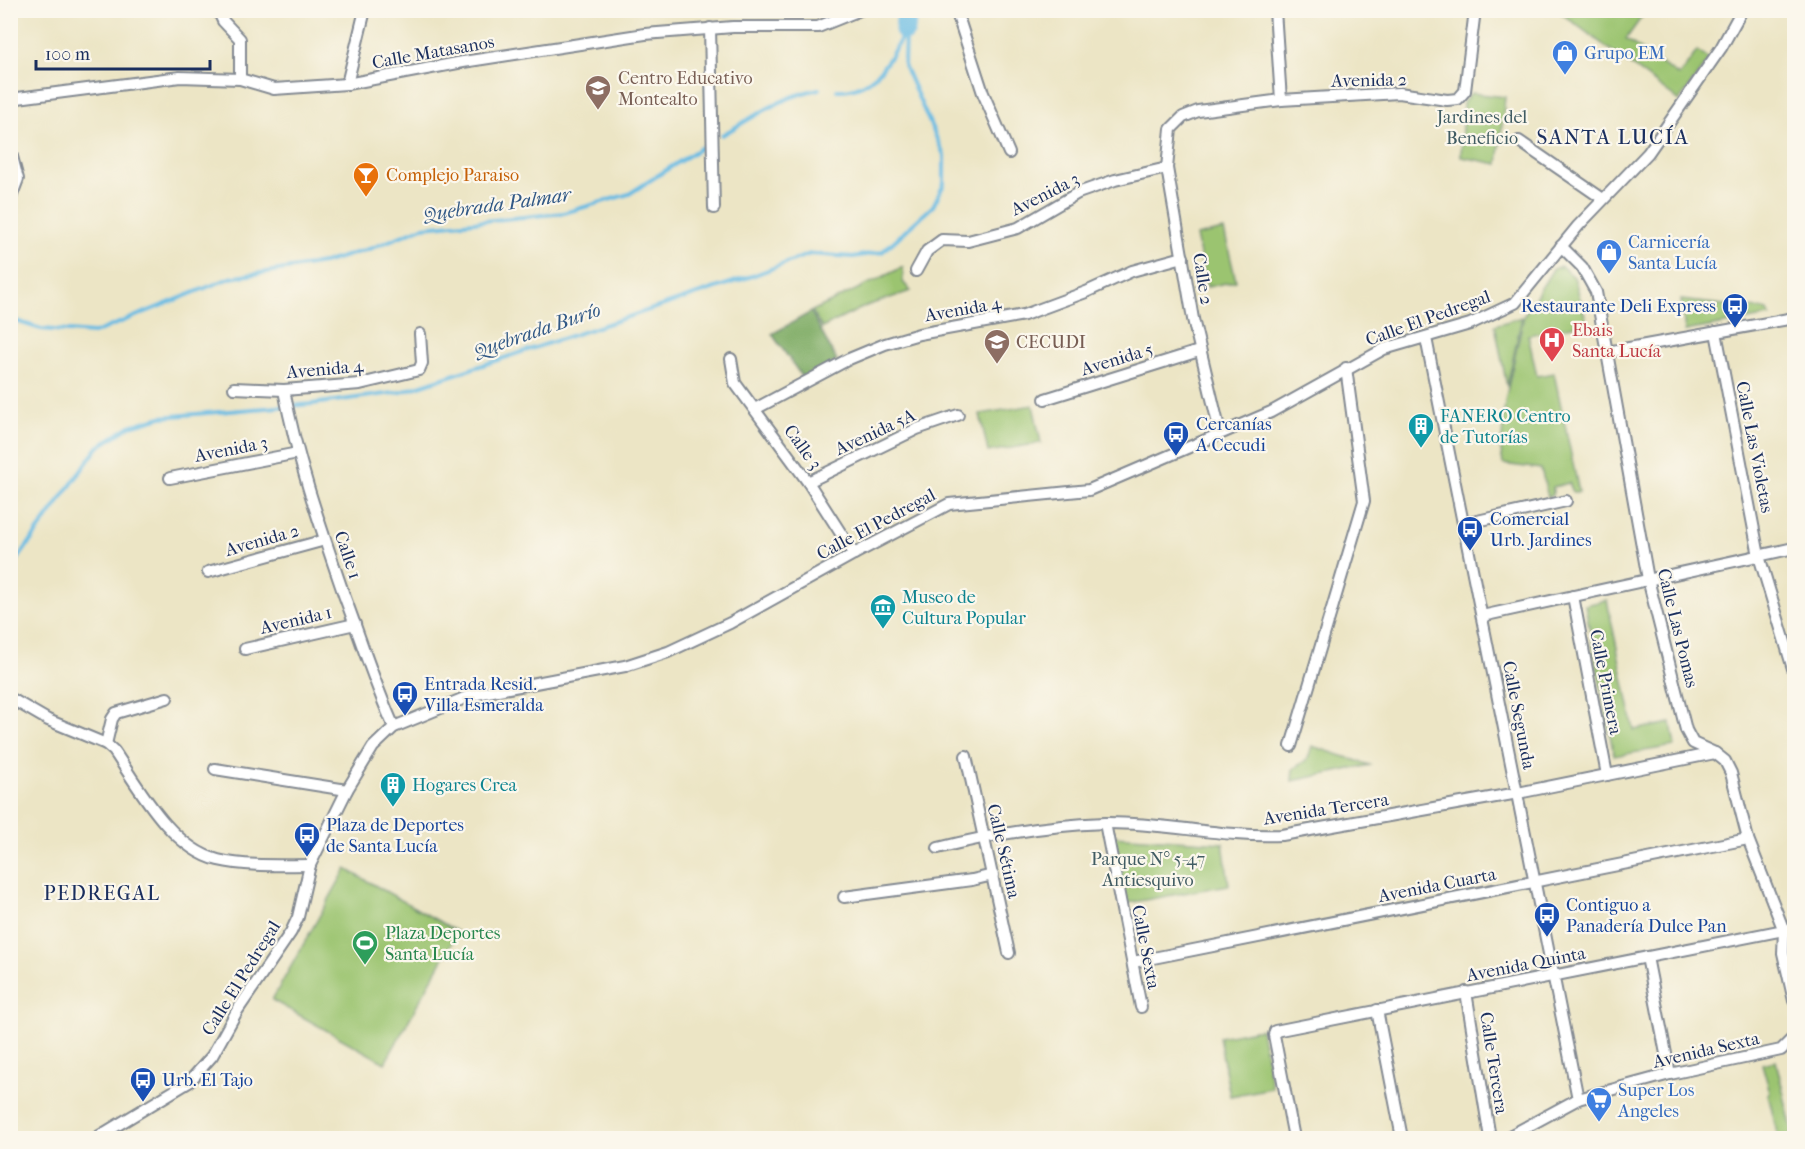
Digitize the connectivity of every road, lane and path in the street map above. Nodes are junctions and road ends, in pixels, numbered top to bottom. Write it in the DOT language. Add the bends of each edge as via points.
graph roads {
  1 [pos="218,10"];
  2 [pos="365,10"];
  3 [pos="860,10"];
  4 [pos="956,10"];
  5 [pos="1275,10"];
  6 [pos="1475,10"];
  7 [pos="1742,10"];
  8 [pos="710,28"];
  9 [pos="240,79"];
  10 [pos="347,84"];
  11 [pos="10,99"];
  12 [pos="1281,100"];
  13 [pos="1171,129"];
  14 [pos="1520,141"];
  15 [pos="10,149"];
  16 [pos="1009,153"];
  17 [pos="1167,168"];
  18 [pos="1603,199"];
  19 [pos="10,200"];
  20 [pos="714,208"];
  21 [pos="1561,246"];
  22 [pos="1183,257"];
  23 [pos="916,271"];
  24 [pos="1794,318"];
  25 [pos="1716,332"];
  26 [pos="420,334"];
  27 [pos="1426,338"];
  28 [pos="1199,351"];
  29 [pos="1606,352"];
  30 [pos="731,359"];
  31 [pos="1346,368"];
  32 [pos="234,388"];
  33 [pos="284,394"];
  34 [pos="1045,399"];
  35 [pos="755,409"];
  36 [pos="958,414"];
  37 [pos="1220,432"];
  38 [pos="298,453"];
  39 [pos="170,478"];
  40 [pos="808,482"];
  41 [pos="1566,501"];
  42 [pos="1464,525"];
  43 [pos="325,540"];
  44 [pos="1794,548"];
  45 [pos="854,554"];
  46 [pos="1759,556"];
  47 [pos="208,572"];
  48 [pos="1648,579"];
  49 [pos="1573,596"];
  50 [pos="1482,616"];
  51 [pos="355,624"];
  52 [pos="245,649"];
  53 [pos="1794,672"];
  54 [pos="10,698"];
  55 [pos="167,698"];
  56 [pos="394,727"];
  57 [pos="106,744"];
  58 [pos="1291,746"];
  59 [pos="1715,753"];
  60 [pos="966,756"];
  61 [pos="215,770"];
  62 [pos="1607,775"];
  63 [pos="346,790"];
  64 [pos="1518,793"];
  65 [pos="1106,823"];
  66 [pos="984,837"];
  67 [pos="1748,839"];
  68 [pos="938,848"];
  69 [pos="310,866"];
  70 [pos="993,875"];
  71 [pos="1536,883"];
  72 [pos="844,897"];
  73 [pos="1789,929"];
  74 [pos="1009,953"];
  75 [pos="1647,957"];
  76 [pos="1133,962"];
  77 [pos="1554,975"];
  78 [pos="1466,992"];
  79 [pos="1794,1001"];
  80 [pos="1141,1007"];
  81 [pos="1377,1010"];
  82 [pos="1794,1037"];
  83 [pos="1670,1074"];
  84 [pos="1578,1099"];
  85 [pos="96,1138"];
  86 [pos="1294,1138"];
  87 [pos="1402,1138"];
  88 [pos="1490,1138"];
  89 [pos="1506,1138"];
  1 -- 9 [label="street" via="222,21 240,39"];
  2 -- 10 [label="street"];
  3 -- 8 [label="street, Calle Matasanos" via="808,28"];
  4 -- 16 [label="street" via="982,93"];
  5 -- 12 [label="street"];
  6 -- 12 [label="street, Avenida 2" via="1465,91 1458,99 1399,93"];
  7 -- 18 [label="street, Calle El Pedregal" via="1648,153"];
  8 -- 10 [label="street, Calle Matasanos" via="471,60"];
  8 -- 20 [label="street"];
  9 -- 10 [label="street, Calle Matasanos" via="274,89"];
  9 -- 11 [label="street, Calle Matasanos" via="180,77"];
  12 -- 13 [label="street, Avenida 2" via="1198,111 1183,117"];
  13 -- 17 [label="street, Calle 2"];
  14 -- 18 [label="street"];
  15 -- 19 [label="street" via="18,179"];
  17 -- 22 [label="street, Calle 2"];
  17 -- 23 [label="street, Avenida 3" via="1078,193 1018,228 968,241 942,240 927,251"];
  18 -- 21 [label="street, Calle El Pedregal"];
  21 -- 27 [label="street, Calle El Pedregal" via="1515,303 1470,324"];
  21 -- 29 [label="street, Calle Las Pomas" via="1582,267 1596,292"];
  22 -- 28 [label="street, Calle 2"];
  22 -- 35 [label="street, Avenida 4" via="1132,271 1024,315 885,344"];
  24 -- 25 [label="street"];
  25 -- 29 [label="street"];
  25 -- 46 [label="street, Calle Las Violetas"];
  26 -- 33 [label="street, Avenida 4" via="419,370 360,384"];
  27 -- 31 [label="street, Calle El Pedregal" via="1384,349"];
  27 -- 42 [label="street, Calle Segunda"];
  28 -- 34 [label="street, Avenida 5"];
  28 -- 37 [label="street, Calle 2"];
  29 -- 48 [label="street, Calle Las Pomas"];
  30 -- 35 [label="street, Calle 3" via="735,383"];
  31 -- 37 [label="street, Calle El Pedregal" via="1271,412"];
  31 -- 58 [label="street" via="1365,501"];
  32 -- 33 [label="street, Avenida 4"];
  33 -- 38 [label="street, Calle 1"];
  35 -- 40 [label="street, Calle 3"];
  36 -- 40 [label="street, Avenida 5A" via="917,429"];
  37 -- 45 [label="street, Calle El Pedregal" via="1089,490 949,504"];
  38 -- 39 [label="street, Avenida 3"];
  38 -- 43 [label="street, Calle 1"];
  40 -- 45 [label="street, Calle 3"];
  41 -- 42 [label="street"];
  42 -- 50 [label="street, Calle Segunda"];
  43 -- 47 [label="street, Avenida 2"];
  43 -- 51 [label="street, Calle 1"];
  44 -- 46 [label="street"];
  45 -- 56 [label="street, Calle El Pedregal" via="730,623 668,652 625,666 472,695"];
  46 -- 48 [label="street"];
  46 -- 53 [label="street, Calle Las Violetas"];
  48 -- 49 [label="street"];
  48 -- 59 [label="street, Calle Las Pomas" via="1686,730 1693,742"];
  49 -- 50 [label="street"];
  49 -- 62 [label="street, Calle Primera"];
  50 -- 64 [label="street, Calle Segunda"];
  51 -- 52 [label="street, Avenida 1"];
  51 -- 56 [label="street, Calle 1" via="370,673"];
  54 -- 57 [label="street" via="48,720"];
  55 -- 57 [label="street" via="116,713"];
  56 -- 63 [label="street, Calle El Pedregal" via="373,747"];
  57 -- 69 [label="street" via="152,808 172,831 198,851 216,860 251,865"];
  59 -- 62 [label="street, Avenida Tercera"];
  59 -- 67 [label="street, Calle Las Pomas" via="1731,773"];
  60 -- 66 [label="street, Calle Sétima"];
  61 -- 63 [label="street"];
  62 -- 64 [label="street, Avenida Tercera"];
  63 -- 69 [label="street, Calle El Pedregal"];
  64 -- 65 [label="street, Avenida Tercera" via="1255,837"];
  64 -- 71 [label="street, Calle Segunda"];
  65 -- 66 [label="street, Avenida Tercera"];
  65 -- 76 [label="street, Calle Sexta"];
  66 -- 68 [label="street, Avenida Tercera"];
  66 -- 70 [label="street, Calle Sétima"];
  67 -- 71 [label="street, Avenida Cuarta"];
  67 -- 73 [label="street, Calle Las Pomas"];
  69 -- 85 [label="street, Calle El Pedregal" via="291,932 237,1011 212,1056 189,1082"];
  70 -- 72 [label="street"];
  70 -- 74 [label="street, Calle Sétima"];
  71 -- 76 [label="street, Avenida Cuarta"];
  71 -- 77 [label="street, Calle Segunda"];
  73 -- 75 [label="street, Avenida Quinta"];
  73 -- 79 [label="street, Calle Las Pomas" via="1783,953"];
  75 -- 77 [label="street, Avenida Quinta"];
  75 -- 83 [label="street"];
  76 -- 80 [label="street, Calle Sexta"];
  77 -- 78 [label="street, Avenida Quinta"];
  77 -- 84 [label="street, Calle Segunda"];
  78 -- 81 [label="street, Avenida Quinta"];
  78 -- 88 [label="street, Calle Tercera"];
  81 -- 86 [label="street, Avenida Quinta" via="1275,1031"];
  81 -- 87 [label="street"];
  82 -- 83 [label="street, Avenida Sexta" via="1781,1050"];
  83 -- 84 [label="street, Avenida Sexta"];
  84 -- 89 [label="street, Avenida Sexta"];
}
